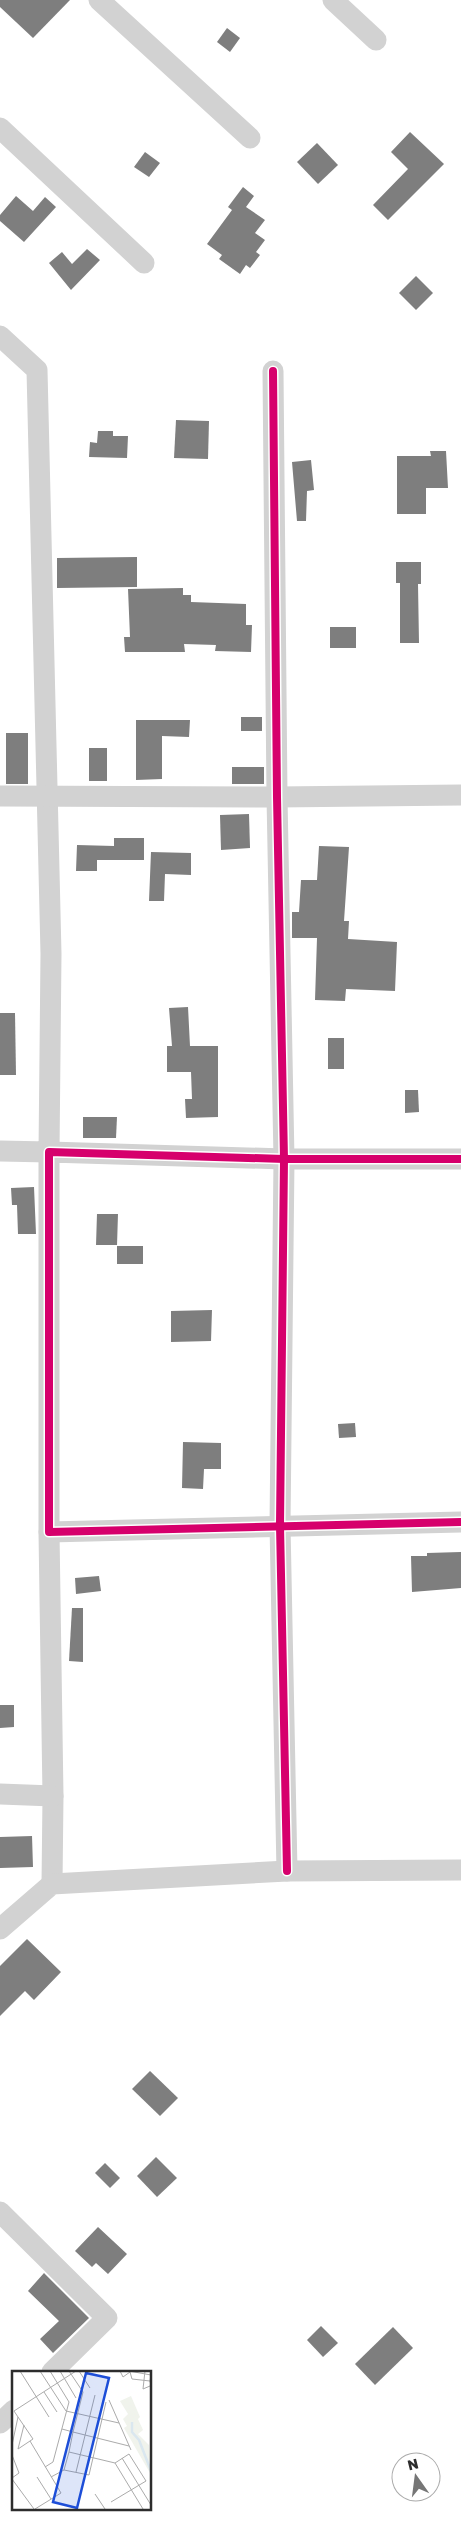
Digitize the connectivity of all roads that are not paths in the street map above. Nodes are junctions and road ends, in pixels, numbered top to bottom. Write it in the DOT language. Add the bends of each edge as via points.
graph roads {
  1 [pos="99,0"];
  2 [pos="333,0"];
  3 [pos="376,40"];
  4 [pos="0,128"];
  5 [pos="250,138"];
  6 [pos="144,263"];
  7 [pos="0,336"];
  8 [pos="273,371"];
  9 [pos="47,795"];
  10 [pos="461,795"];
  11 [pos="0,796"];
  12 [pos="277,797"];
  13 [pos="0,1151"];
  14 [pos="49,1152"];
  15 [pos="284,1159"];
  16 [pos="461,1159"];
  17 [pos="461,1522"];
  18 [pos="280,1526"];
  19 [pos="49,1532"];
  20 [pos="0,1794"];
  21 [pos="53,1796"];
  22 [pos="461,1870"];
  23 [pos="288,1871"];
  24 [pos="52,1884"];
  25 [pos="0,1929"];
  26 [pos="0,2212"];
  27 [pos="53,2371"];
  28 [pos="12,2412"];
  29 [pos="0,2423"];
  1 -- 5 [label="street"];
  2 -- 3 [label="street"];
  4 -- 6 [label="street"];
  7 -- 9 [label="street" via="37,370"];
  8 -- 12 [label="street"];
  9 -- 11 [label="street"];
  9 -- 12 [label="street"];
  9 -- 14 [label="street" via="51,954"];
  10 -- 12 [label="street"];
  12 -- 15 [label="street"];
  13 -- 14 [label="street"];
  14 -- 15 [label="street"];
  14 -- 19 [label="street"];
  15 -- 16 [label="street"];
  15 -- 18 [label="street"];
  17 -- 18 [label="street"];
  18 -- 19 [label="street"];
  18 -- 23 [label="street"];
  19 -- 21 [label="street"];
  20 -- 21 [label="street"];
  21 -- 24 [label="street"];
  22 -- 23 [label="street"];
  23 -- 24 [label="street"];
  24 -- 25 [label="street"];
  26 -- 27 [label="street" via="107,2318"];
  28 -- 29 [label="street"];
}
